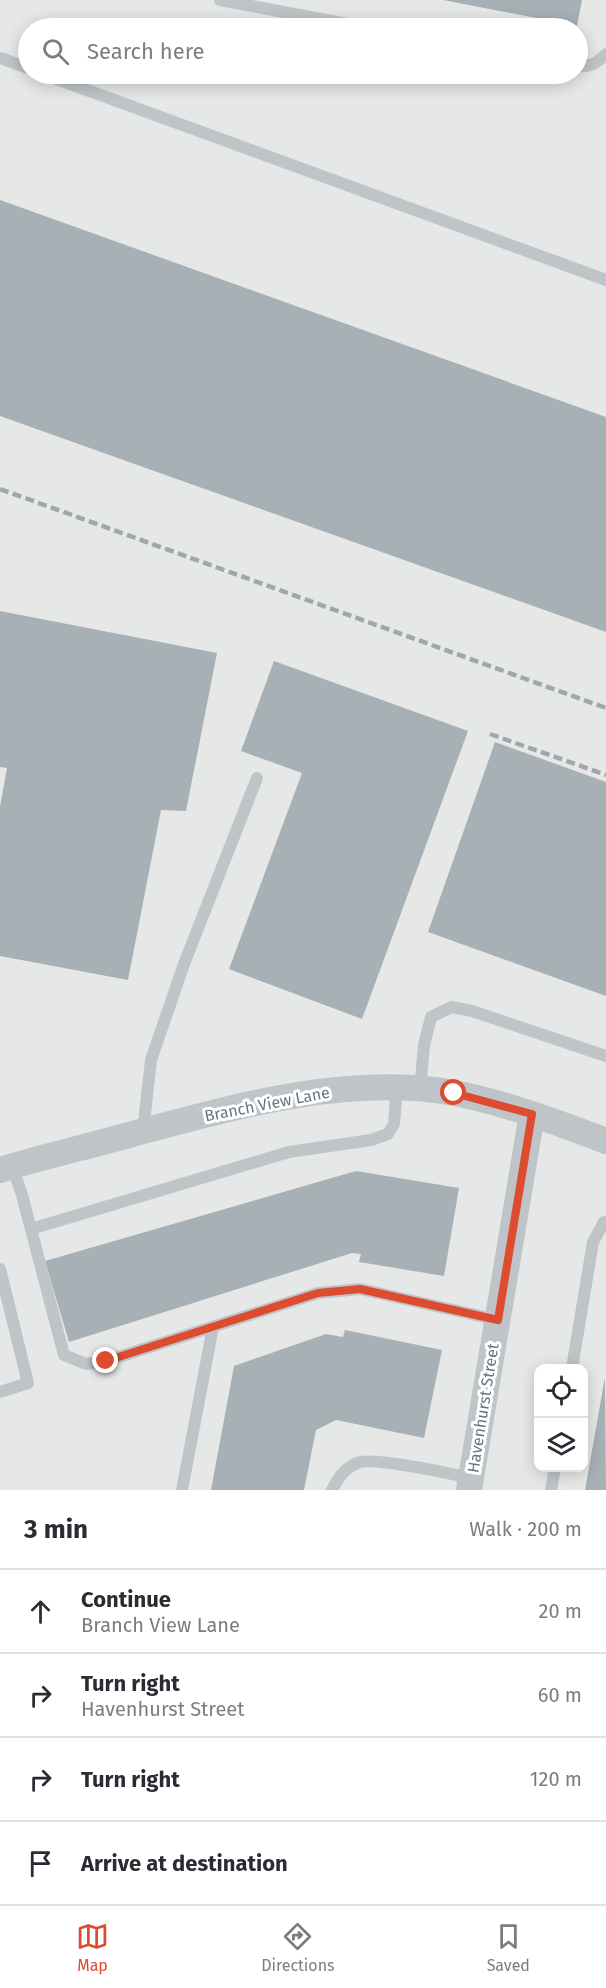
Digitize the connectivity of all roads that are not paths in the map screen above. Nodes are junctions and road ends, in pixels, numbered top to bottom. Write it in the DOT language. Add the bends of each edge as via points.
graph roads {
  1 [pos="220,0"];
  2 [pos="315,18"];
  3 [pos="606,54"];
  4 [pos="0,58"];
  5 [pos="18,64"];
  6 [pos="588,67"];
  7 [pos="70,84"];
  8 [pos="606,280"];
  9 [pos="257,778"];
  10 [pos="606,1056"];
  11 [pos="408,1088"];
  12 [pos="532,1114"];
  13 [pos="143,1131"];
  14 [pos="606,1141"];
  15 [pos="6,1168"];
  16 [pos="606,1223"];
  17 [pos="31,1229"];
  18 [pos="0,1269"];
  19 [pos="498,1320"];
  20 [pos="213,1327"];
  21 [pos="573,1364"];
  22 [pos="0,1392"];
  23 [pos="554,1472"];
  24 [pos="470,1484"];
  25 [pos="182,1490"];
  26 [pos="332,1490"];
  27 [pos="551,1490"];
  1 -- 2 [label="lane"];
  3 -- 6 [label="lane"];
  4 -- 5 [label="lane"];
  7 -- 8 [label="lane"];
  9 -- 13 [label="lane" via="151,1060"];
  10 -- 11 [label="lane" via="452,1007 431,1017"];
  11 -- 12 [label="street, Branch View Lane" via="454,1093"];
  11 -- 13 [label="street, Branch View Lane" via="316,1092"];
  11 -- 17 [label="lane" via="388,1134 289,1152"];
  12 -- 14 [label="street, Branch View Lane"];
  12 -- 19 [label="street, Havenhurst Street"];
  13 -- 15 [label="street, Branch View Lane"];
  15 -- 17 [label="lane"];
  16 -- 21 [label="lane" via="593,1242"];
  17 -- 20 [label="lane" via="64,1355 86,1364 106,1361"];
  18 -- 22 [label="lane" via="28,1383"];
  19 -- 20 [label="lane" via="360,1289 318,1293"];
  19 -- 24 [label="street, Havenhurst Street"];
  20 -- 25 [label="lane"];
  23 -- 27 [label="lane"];
  24 -- 26 [label="lane" via="376,1462 358,1462 341,1474"];
}
